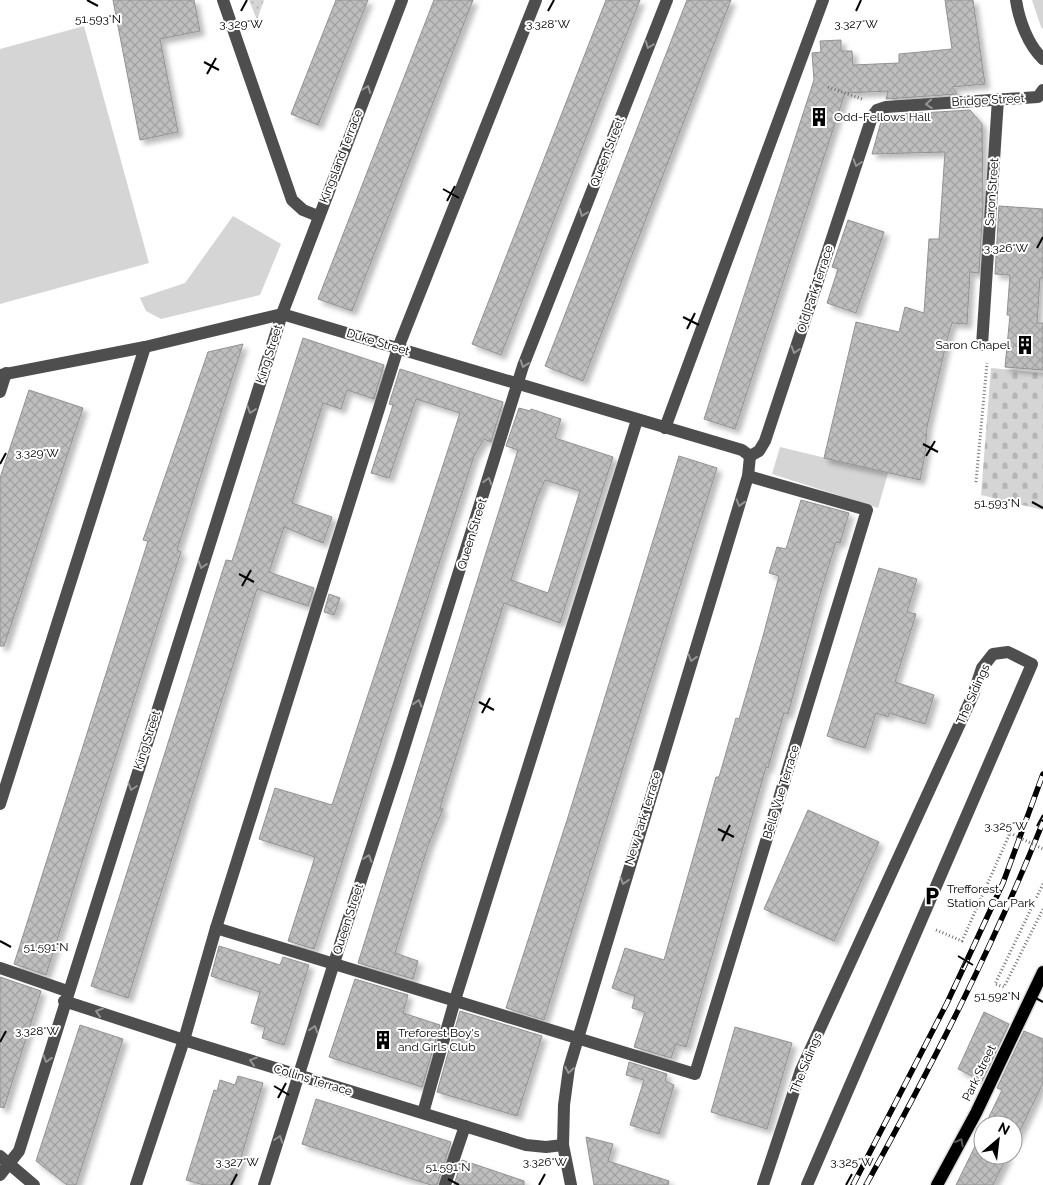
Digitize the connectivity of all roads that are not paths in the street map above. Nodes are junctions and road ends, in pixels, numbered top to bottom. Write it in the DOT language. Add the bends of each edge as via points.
graph roads {
  1 [pos="224,0"];
  2 [pos="402,0"];
  3 [pos="536,0"];
  4 [pos="667,0"];
  5 [pos="822,0"];
  6 [pos="1016,0"];
  7 [pos="1043,59"];
  8 [pos="1043,90"];
  9 [pos="998,100"];
  10 [pos="872,117"];
  11 [pos="318,216"];
  12 [pos="282,314"];
  13 [pos="982,345"];
  14 [pos="145,347"];
  15 [pos="398,348"];
  16 [pos="3,374"];
  17 [pos="519,383"];
  18 [pos="0,392"];
  19 [pos="637,420"];
  20 [pos="665,428"];
  21 [pos="750,456"];
  22 [pos="748,476"];
  23 [pos="0,804"];
  24 [pos="216,928"];
  25 [pos="334,963"];
  26 [pos="0,968"];
  27 [pos="1043,972"];
  28 [pos="66,996"];
  29 [pos="455,1000"];
  30 [pos="576,1038"];
  31 [pos="184,1040"];
  32 [pos="300,1076"];
  33 [pos="423,1113"];
  34 [pos="465,1126"];
  35 [pos="563,1144"];
  36 [pos="4,1160"];
  37 [pos="0,1175"];
  38 [pos="34,1185"];
  39 [pos="136,1185"];
  40 [pos="264,1185"];
  41 [pos="445,1185"];
  42 [pos="571,1185"];
  43 [pos="762,1185"];
  44 [pos="807,1185"];
  45 [pos="938,1185"];
  1 -- 11 [label="street" via="292,200 303,210"];
  11 -- 2 [label="street, Kingsland Terrace, one-way"];
  3 -- 15 [label="street"];
  4 -- 17 [label="street, Queen Street, one-way"];
  5 -- 20 [label="street"];
  6 -- 7 [label="street" via="1034,51"];
  8 -- 9 [label="street, Bridge Street" via="1038,97"];
  9 -- 10 [label="street, Bridge Street, one-way" via="886,107 877,110"];
  9 -- 13 [label="street, Saron Street"];
  10 -- 21 [label="street, Old Park Terrace, one-way" via="765,441"];
  11 -- 12 [label="street, Kingsland Terrace"];
  12 -- 14 [label="street, Duke Street"];
  12 -- 15 [label="street, Duke Street"];
  12 -- 28 [label="street, King Street, one-way"];
  14 -- 16 [label="street, Duke Street"];
  14 -- 23 [label="street"];
  15 -- 17 [label="street, Duke Street"];
  15 -- 24 [label="street"];
  16 -- 18 [label="street"];
  17 -- 19 [label="street, Duke Street"];
  25 -- 17 [label="street, Queen Street, one-way"];
  19 -- 20 [label="street, Duke Street"];
  19 -- 29 [label="street"];
  20 -- 21 [label="street, Duke Street" via="742,450"];
  21 -- 22 [label="street, New Park Terrace"];
  22 -- 30 [label="street, New Park Terrace, one-way"];
  22 -- 30 [label="street, Belle Vue Terrace" via="867,510 695,1074"];
  24 -- 25 [label="street"];
  24 -- 31 [label="street"];
  25 -- 29 [label="street"];
  32 -- 25 [label="street, Queen Street, one-way"];
  26 -- 28 [label="street, Collins Terrace"];
  45 -- 27 [label="main road, Park Street, one-way"];
  31 -- 28 [label="street, Collins Terrace, one-way"];
  28 -- 36 [label="street, King Street, one-way" via="19,1151"];
  29 -- 30 [label="street"];
  29 -- 33 [label="street"];
  30 -- 35 [label="street, New Park Terrace, one-way" via="568,1068"];
  32 -- 31 [label="street, Collins Terrace, one-way"];
  31 -- 39 [label="street"];
  32 -- 33 [label="street, Collins Terrace"];
  40 -- 32 [label="street, Queen Street, one-way"];
  33 -- 34 [label="street, Collins Terrace"];
  34 -- 35 [label="street, Collins Terrace" via="526,1145 546,1147"];
  34 -- 41 [label="street"];
  35 -- 42 [label="street, New Park Terrace"];
  36 -- 37 [label="street, King Street"];
  36 -- 38 [label="street"];
  43 -- 44 [label="street, The Sidings" via="802,1070 973,695 982,668 993,654 1008,652 1032,664"];
}
